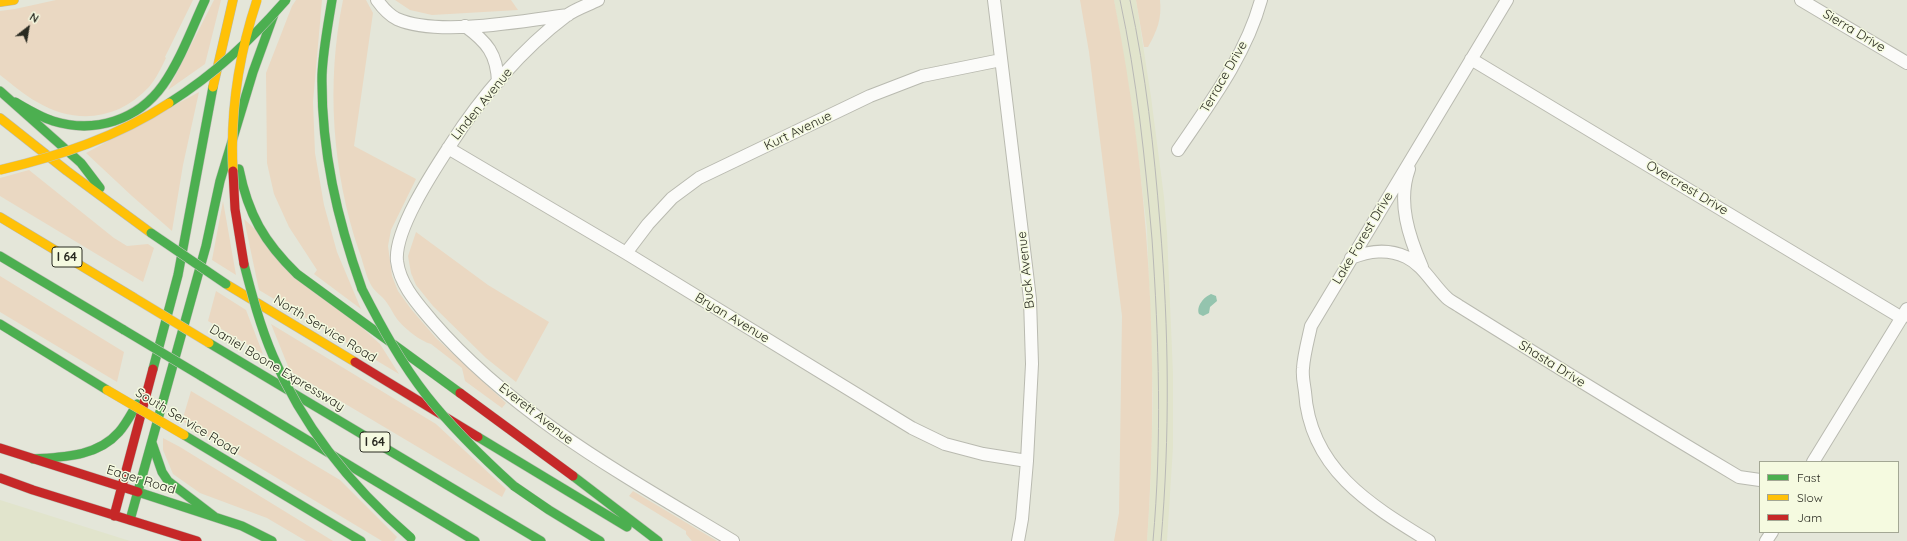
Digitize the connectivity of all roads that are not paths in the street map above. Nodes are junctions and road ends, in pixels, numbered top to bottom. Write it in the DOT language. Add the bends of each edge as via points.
graph roads {
  1 [pos="14,0"];
  2 [pos="205,0"];
  3 [pos="233,0"];
  4 [pos="257,0"];
  5 [pos="280,0"];
  6 [pos="286,0"];
  7 [pos="332,0"];
  8 [pos="377,0"];
  9 [pos="598,0"];
  10 [pos="994,0"];
  11 [pos="1261,0"];
  12 [pos="1507,0"];
  13 [pos="1801,0"];
  14 [pos="0,2"];
  15 [pos="568,15"];
  16 [pos="465,26"];
  17 [pos="1471,58"];
  18 [pos="1000,60"];
  19 [pos="1907,63"];
  20 [pos="498,82"];
  21 [pos="0,90"];
  22 [pos="14,102"];
  23 [pos="240,117"];
  24 [pos="0,118"];
  25 [pos="448,148"];
  26 [pos="1178,150"];
  27 [pos="1414,153"];
  28 [pos="0,170"];
  29 [pos="111,204"];
  30 [pos="0,216"];
  31 [pos="400,238"];
  32 [pos="626,254"];
  33 [pos="0,256"];
  34 [pos="1350,258"];
  35 [pos="1424,272"];
  36 [pos="1905,314"];
  37 [pos="0,324"];
  38 [pos="148,386"];
  39 [pos="152,442"];
  40 [pos="0,448"];
  41 [pos="33,459"];
  42 [pos="1027,461"];
  43 [pos="1813,461"];
  44 [pos="0,478"];
  45 [pos="1759,480"];
  46 [pos="121,488"];
  47 [pos="138,493"];
  48 [pos="114,516"];
  49 [pos="215,517"];
  50 [pos="130,520"];
  51 [pos="413,540"];
  52 [pos="197,541"];
  53 [pos="272,541"];
  54 [pos="360,541"];
  55 [pos="475,541"];
  56 [pos="541,541"];
  57 [pos="600,541"];
  58 [pos="651,541"];
  59 [pos="658,541"];
  60 [pos="733,541"];
  61 [pos="1018,541"];
  62 [pos="1429,541"];
  1 -- 14 [label="main road"];
  2 -- 22 [label="main road" via="164,84 137,112 117,122 73,126 53,121"];
  3 -- 38 [label="main road" via="210,101 178,275"];
  4 -- 51 [label="main road, bridge" via="241,62 232,127 231,162 239,248 252,297 280,370 311,426 356,486"];
  5 -- 23 [label="main road" via="253,72"];
  6 -- 28 [label="main road, bridge" via="233,56 168,104 78,149"];
  7 -- 57 [label="main road, bridge" via="323,66 325,150 341,230 362,289 391,346 428,400 458,434 514,486"];
  8 -- 16 [label="street" via="396,18 410,24"];
  9 -- 15 [label="street, Linden Avenue"];
  10 -- 18 [label="street, Buck Avenue"];
  11 -- 26 [label="street, Terrace Drive" via="1242,48 1218,91"];
  12 -- 17 [label="street, Lake Forest Drive"];
  13 -- 19 [label="street, Sierra Drive"];
  15 -- 16 [label="street" via="495,25"];
  15 -- 20 [label="street, Linden Avenue" via="522,55"];
  16 -- 20 [label="street" via="490,48 496,63"];
  17 -- 27 [label="street, Lake Forest Drive"];
  17 -- 36 [label="street, Overcrest Drive"];
  18 -- 32 [label="street, Kurt Avenue" via="922,76 870,96 699,178 672,198 648,224"];
  18 -- 42 [label="street, Buck Avenue" via="1030,299 1032,364"];
  20 -- 25 [label="street, Linden Avenue"];
  21 -- 22 [label="main road"];
  22 -- 29 [label="main road" via="80,163"];
  23 -- 39 [label="main road" via="220,181 206,246"];
  23 -- 59 [label="main road" via="239,167 243,192 254,221 280,258 317,289 605,499"];
  24 -- 29 [label="main road, North Service Road"];
  25 -- 31 [label="street, Linden Avenue" via="412,209"];
  25 -- 32 [label="street, Bryan Avenue"];
  27 -- 34 [label="street, Lake Forest Drive"];
  27 -- 35 [label="street" via="1405,180 1403,201 1412,244"];
  29 -- 58 [label="main road, North Service Road, bridge" via="226,284"];
  30 -- 56 [label="main road, Daniel Boone Expressway / I 64, bridge"];
  31 -- 60 [label="street, Everett Avenue" via="397,262 402,280 414,300 475,365 568,440 605,465"];
  32 -- 42 [label="street, Bryan Avenue" via="912,428 945,444 983,454"];
  33 -- 55 [label="main road, I 64, bridge"];
  34 -- 35 [label="street, Shasta Drive" via="1366,252 1396,253 1408,258"];
  34 -- 62 [label="street, Lake Forest Drive" via="1311,326 1303,368 1305,401 1311,427 1328,462 1352,488 1386,516"];
  35 -- 45 [label="street, Shasta Drive" via="1447,298 1574,378 1739,477"];
  36 -- 43 [label="street"];
  37 -- 54 [label="main road, South Service Road, bridge"];
  38 -- 41 [label="main road" via="114,437 101,447 85,454"];
  38 -- 46 [label="main road"];
  39 -- 47 [label="main road"];
  39 -- 49 [label="main road" via="162,472 168,481"];
  40 -- 41 [label="main road, Eager Road"];
  41 -- 46 [label="main road, Eager Road"];
  42 -- 61 [label="street, Buck Avenue"];
  44 -- 48 [label="main road"];
  46 -- 47 [label="main road, Eager Road"];
  46 -- 48 [label="main road"];
  47 -- 49 [label="main road, Eager Road"];
  47 -- 50 [label="main road"];
  48 -- 50 [label="main road"];
  49 -- 53 [label="main road, Eager Road" via="242,526"];
  50 -- 52 [label="main road"];
}
